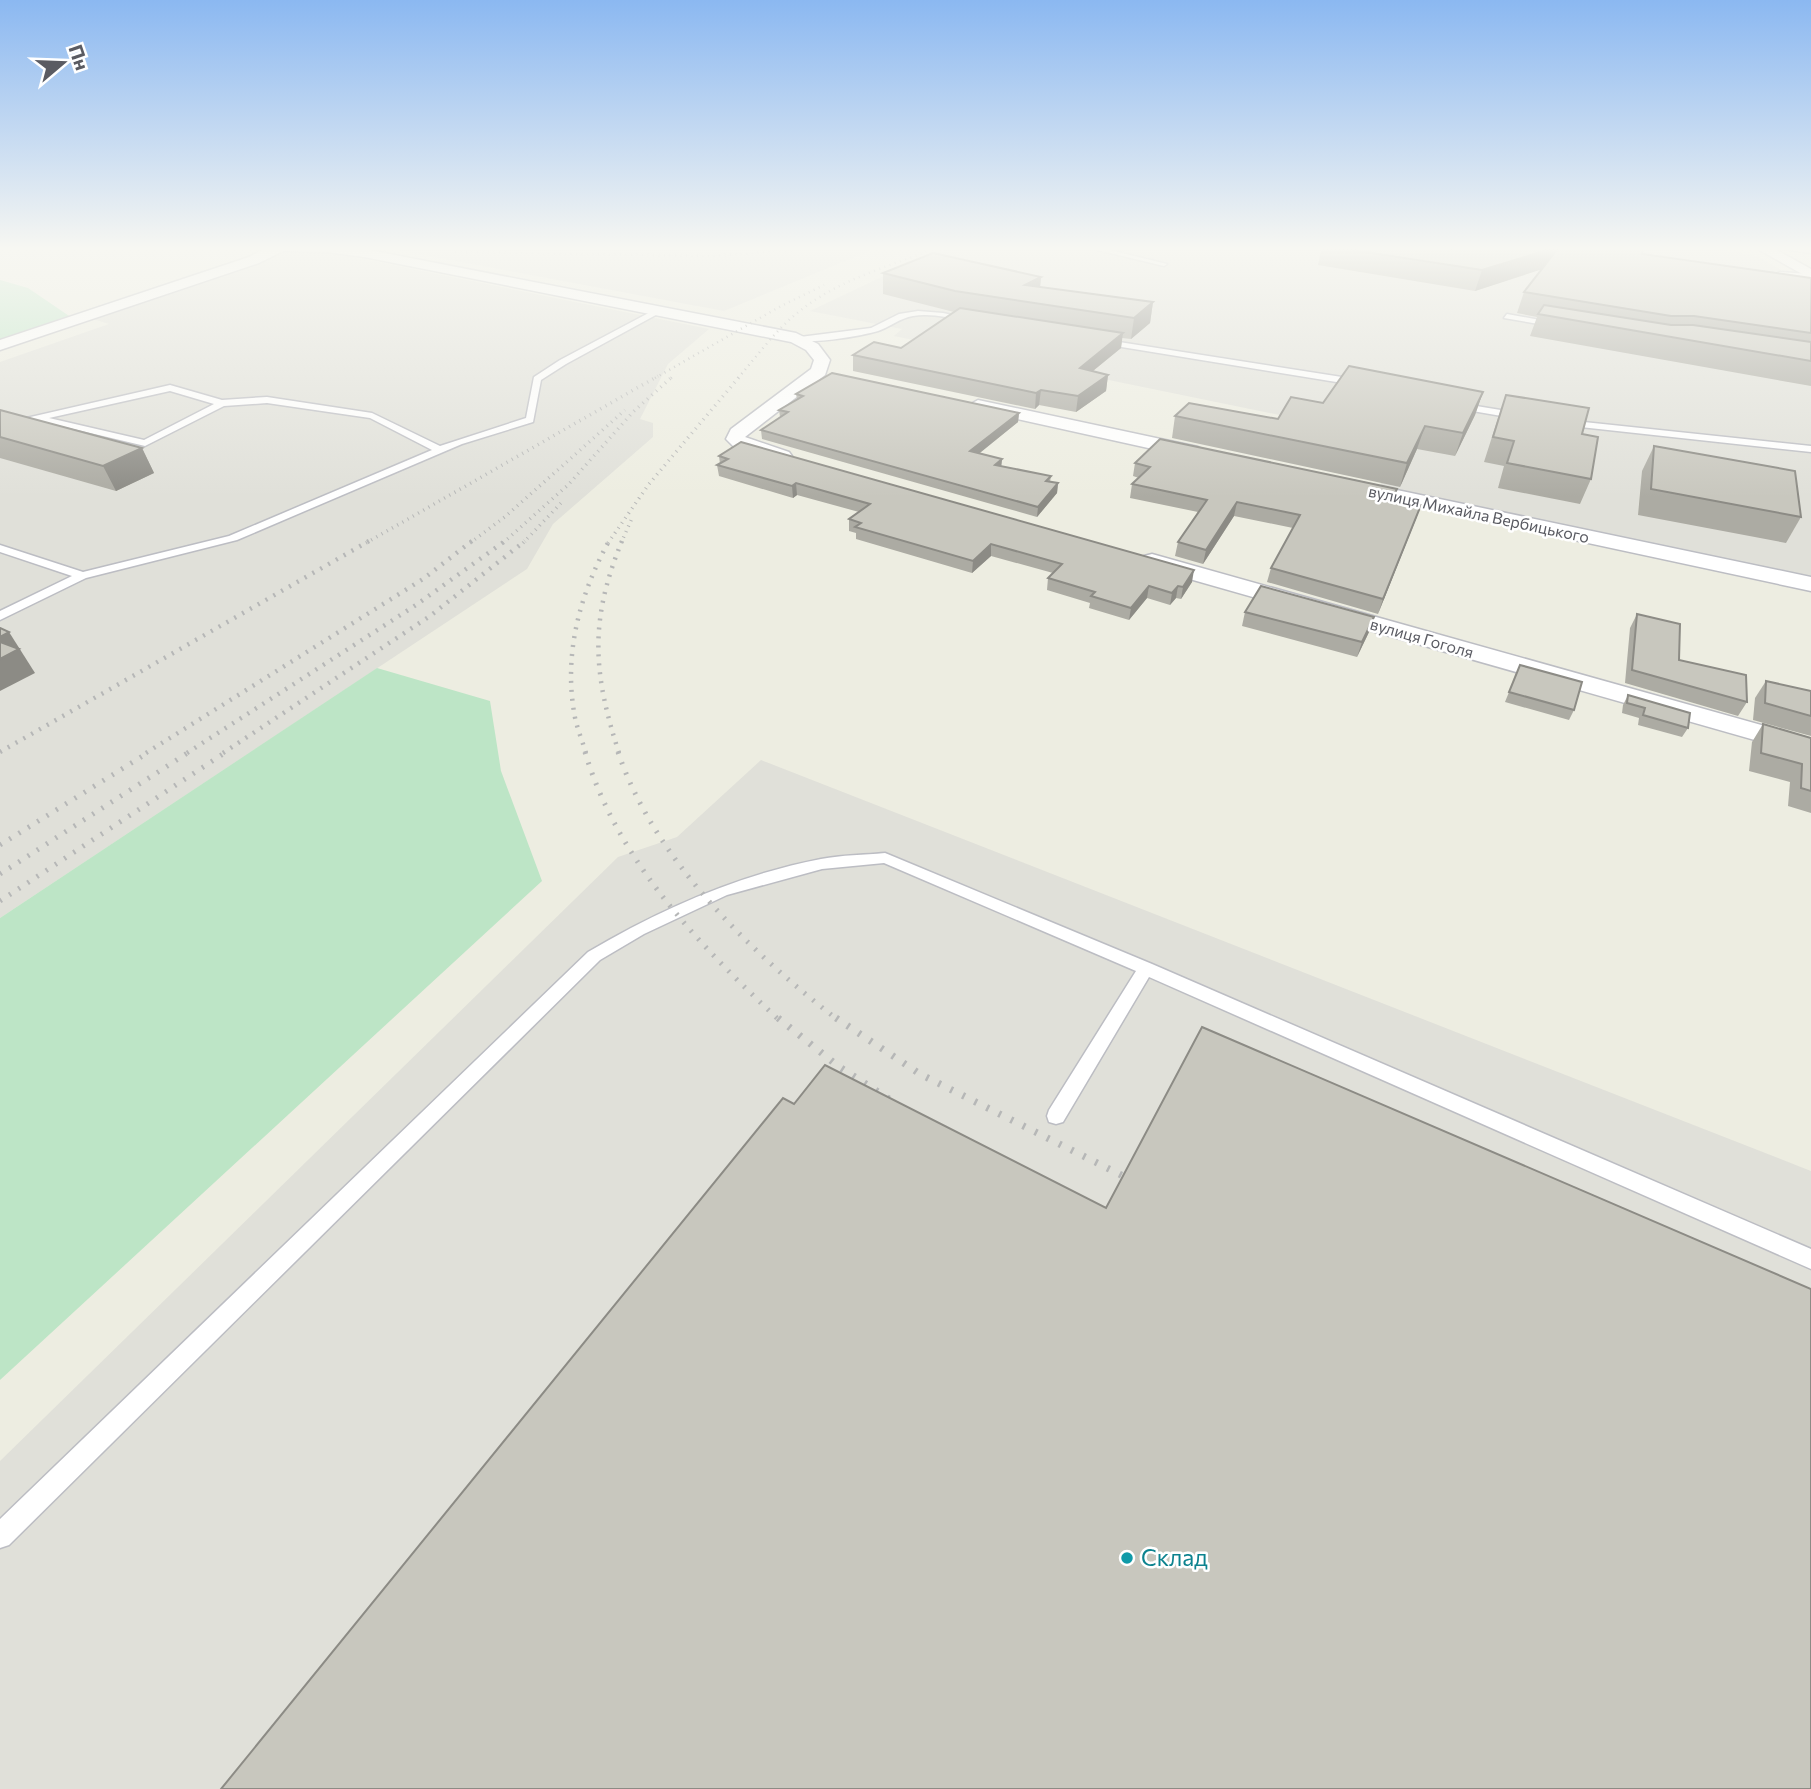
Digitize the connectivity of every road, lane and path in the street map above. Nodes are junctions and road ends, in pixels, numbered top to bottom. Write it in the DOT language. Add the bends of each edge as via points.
graph roads {
  1 [pos="43,330"];
  2 [pos="622,330"];
  3 [pos="760,330"];
  4 [pos="868,330"];
  5 [pos="796,338"];
  6 [pos="1084,338"];
  7 [pos="0,345"];
  8 [pos="1368,385"];
  9 [pos="961,401"];
  10 [pos="222,403"];
  11 [pos="1441,404"];
  12 [pos="39,418"];
  13 [pos="1536,418"];
  14 [pos="1549,420"];
  15 [pos="0,427"];
  16 [pos="1811,449"];
  17 [pos="440,450"];
  18 [pos="1217,457"];
  19 [pos="809,463"];
  20 [pos="1339,484"];
  21 [pos="0,548"];
  22 [pos="1129,555"];
  23 [pos="82,576"];
  24 [pos="1811,584"];
  25 [pos="0,616"];
  26 [pos="1811,748"];
  27 [pos="1146,968"];
  28 [pos="1056,1116"];
  29 [pos="1811,1259"];
  30 [pos="0,1536"];
  1 -- 7 [label="street"];
  2 -- 17 [label="lane" via="537,379 530,420"];
  3 -- 5 [label="street"];
  4 -- 5 [label="lane"];
  5 -- 19 [label="street" via="812,347 829,373 735,439"];
  6 -- 8 [label="lane"];
  9 -- 18 [label="street"];
  10 -- 12 [label="lane" via="170,388"];
  10 -- 12 [label="lane" via="145,443"];
  10 -- 17 [label="lane" via="267,400 372,416"];
  11 -- 13 [label="lane"];
  12 -- 15 [label="lane"];
  14 -- 16 [label="lane"];
  17 -- 23 [label="lane" via="233,538"];
  20 -- 24 [label="street, вулиця Михайла Вербицького"];
  21 -- 23 [label="lane"];
  22 -- 26 [label="street, вулиця Гоголя"];
  23 -- 25 [label="lane"];
  27 -- 28 [label="lane"];
  27 -- 29 [label="lane"];
  27 -- 30 [label="lane" via="885,858 822,864 722,891 638,930 594,956"];
}
